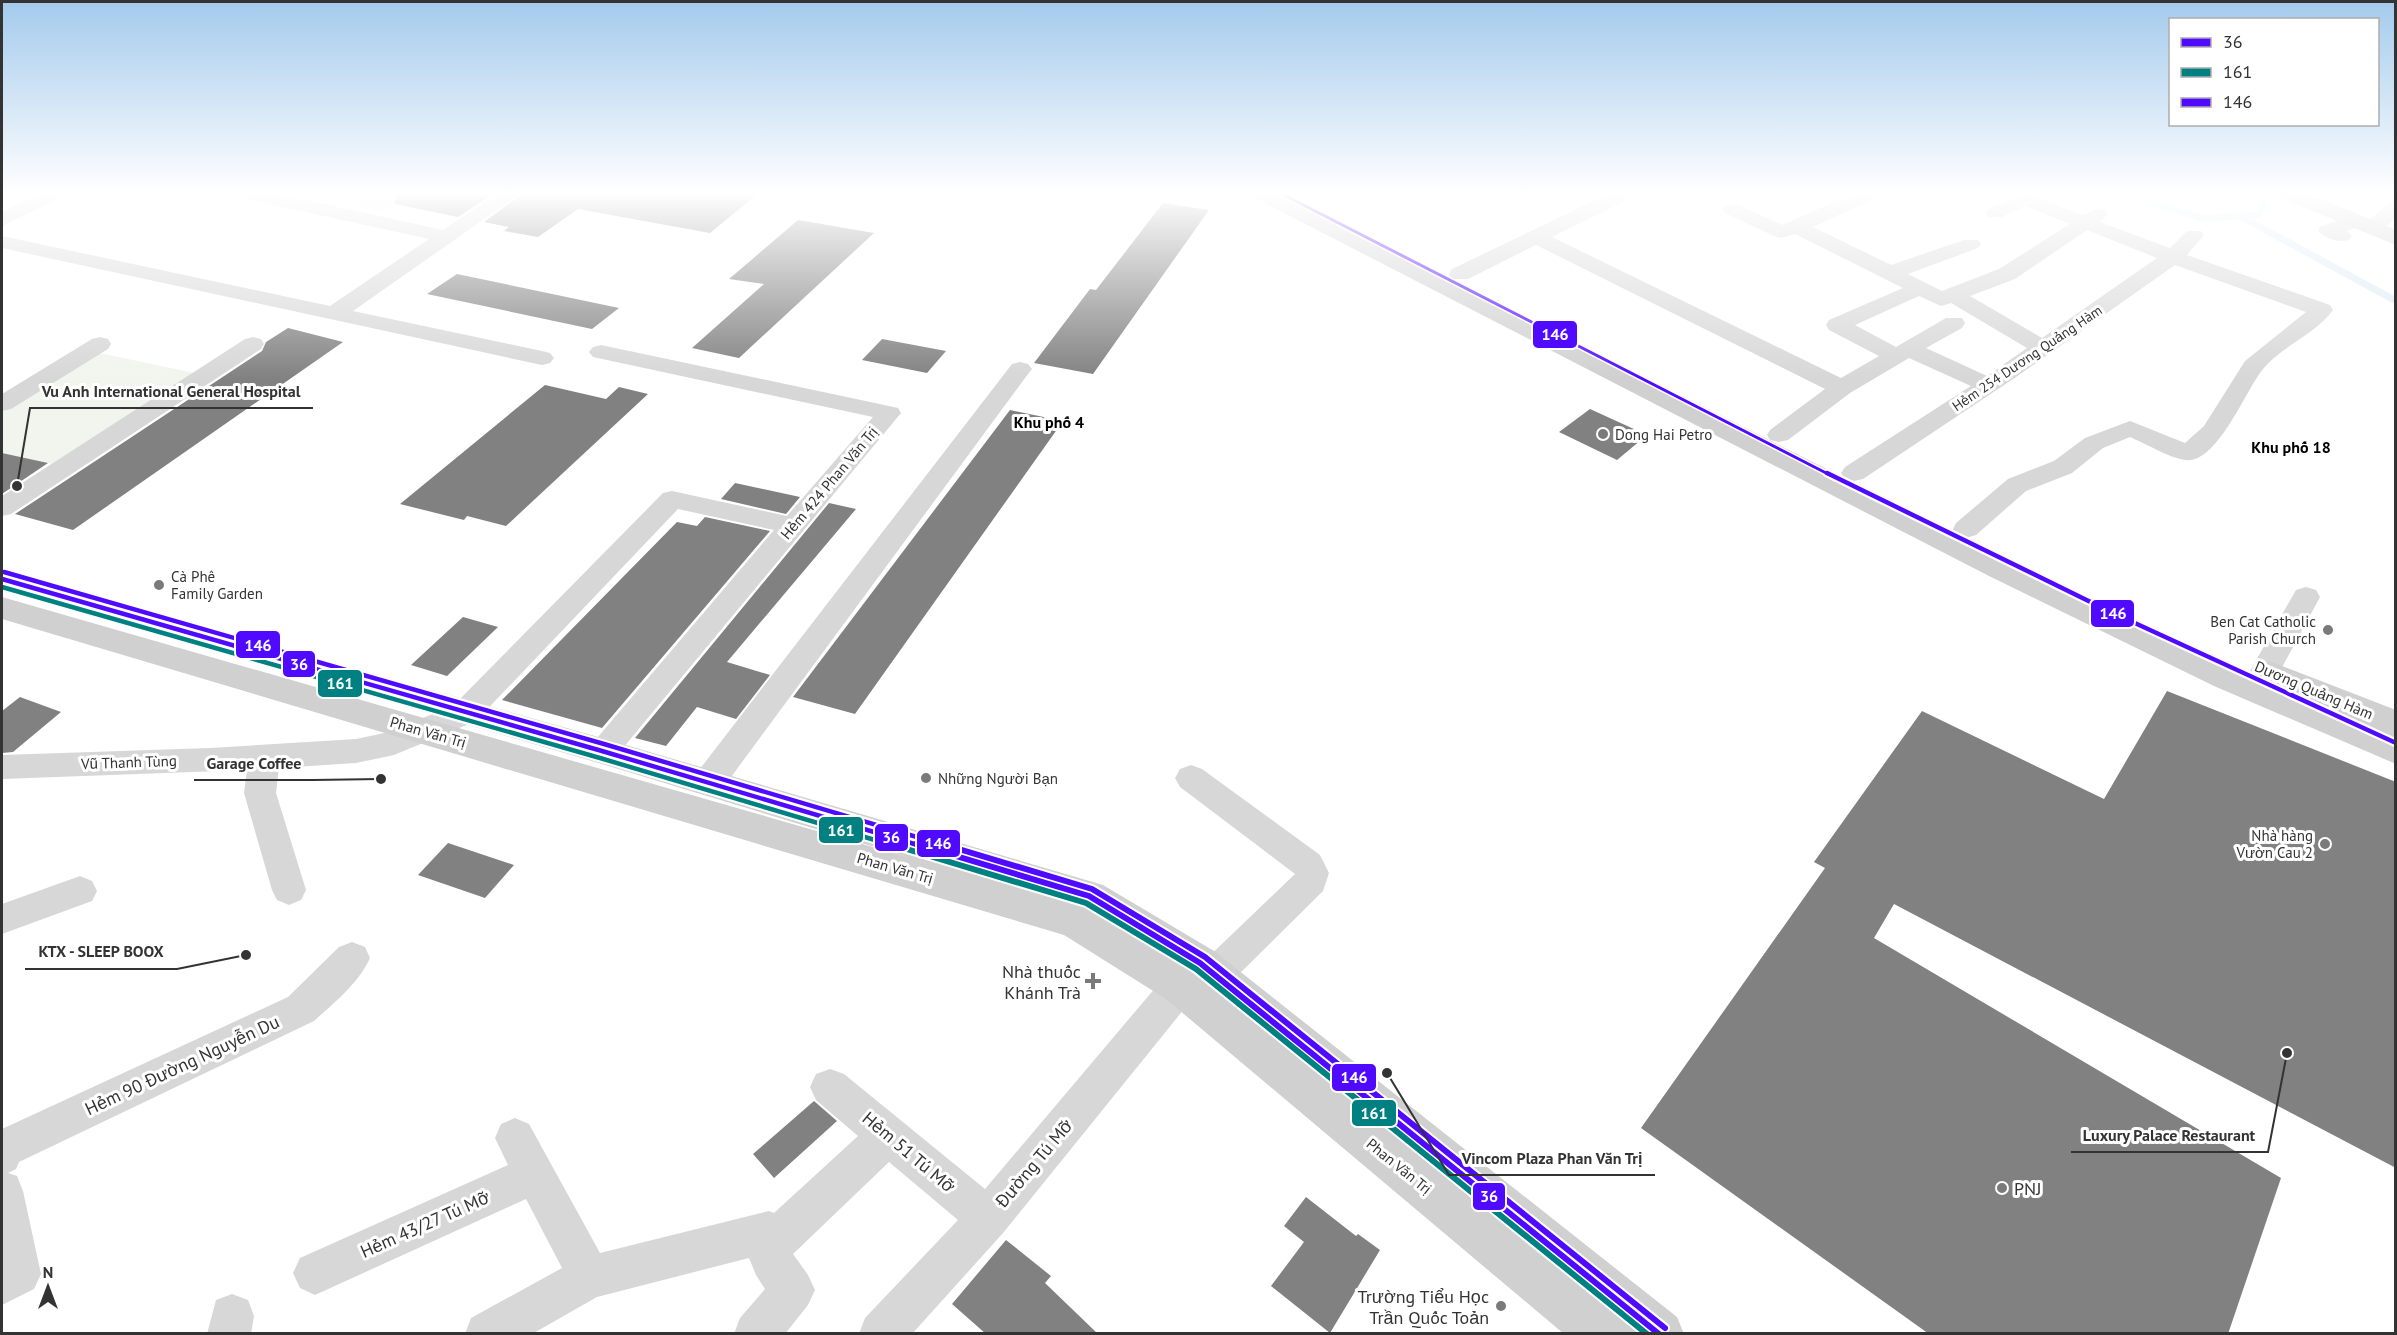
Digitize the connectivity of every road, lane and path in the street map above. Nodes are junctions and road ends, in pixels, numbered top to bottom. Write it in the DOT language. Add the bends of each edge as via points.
graph roads {
  1 [pos="59,254"];
  2 [pos="421,254"];
  3 [pos="1383,254"];
  4 [pos="1421,254"];
  5 [pos="1501,254"];
  6 [pos="1572,254"];
  7 [pos="1851,254"];
  8 [pos="1942,254"];
  9 [pos="2037,254"];
  10 [pos="2168,254"];
  11 [pos="2176,254"];
  12 [pos="2173,257"];
  13 [pos="1888,273"];
  14 [pos="1460,274"];
  15 [pos="1920,288"];
  16 [pos="1953,295"];
  17 [pos="333,314"];
  18 [pos="1954,322"];
  19 [pos="100,344"];
  20 [pos="253,344"];
  21 [pos="2042,348"];
  22 [pos="601,352"];
  23 [pos="1902,352"];
  24 [pos="542,358"];
  25 [pos="1020,369"];
  26 [pos="1988,385"];
  27 [pos="1842,388"];
  28 [pos="2,404"];
  29 [pos="1779,435"];
  30 [pos="1854,473"];
  31 [pos="2,508"];
  32 [pos="794,526"];
  33 [pos="1966,529"];
  34 [pos="2,579"];
  35 [pos="2306,597"];
  36 [pos="2,608"];
  37 [pos="2265,671"];
  38 [pos="465,713"];
  39 [pos="2396,724"];
  40 [pos="424,731"];
  41 [pos="602,751"];
  42 [pos="2396,751"];
  43 [pos="265,756"];
  44 [pos="2,767"];
  45 [pos="1191,778"];
  46 [pos="708,783"];
  47 [pos="767,815"];
  48 [pos="289,890"];
  49 [pos="80,891"];
  50 [pos="2,919"];
  51 [pos="352,958"];
  52 [pos="1197,981"];
  53 [pos="830,1087"];
  54 [pos="888,1135"];
  55 [pos="515,1138"];
  56 [pos="2,1155"];
  57 [pos="535,1174"];
  58 [pos="2,1191"];
  59 [pos="1485,1215"];
  60 [pos="988,1218"];
  61 [pos="770,1246"];
  62 [pos="315,1273"];
  63 [pos="591,1277"];
  64 [pos="2,1283"];
  65 [pos="488,1334"];
  66 [pos="756,1334"];
  67 [pos="881,1334"];
  68 [pos="1603,1334"];
  69 [pos="1660,1334"];
  1 -- 17 [label="street"];
  2 -- 17 [label="street"];
  3 -- 42 [label="street, Dương Quảng Hàm" via="2000,569 2226,677"];
  4 -- 14 [label="street, Dương Quảng Hàm"];
  5 -- 14 [label="street"];
  6 -- 27 [label="street"];
  7 -- 13 [label="street"];
  8 -- 13 [label="street"];
  9 -- 16 [label="street" via="2007,274"];
  10 -- 12 [label="street"];
  11 -- 12 [label="street, Hẻm 254 Dương Quảng Hàm"];
  12 -- 21 [label="street, Hẻm 254 Dương Quảng Hàm"];
  12 -- 33 [label="street" via="2322,310 2253,366 2214,431 2188,453 2130,428 2094,443 2063,467 2017,485"];
  13 -- 15 [label="street"];
  14 -- 29 [label="street, Dương Quảng Hàm"];
  15 -- 16 [label="street" via="1941,299"];
  15 -- 23 [label="street" via="1837,325"];
  16 -- 21 [label="street"];
  17 -- 24 [label="street"];
  18 -- 23 [label="street"];
  19 -- 28 [label="street"];
  20 -- 31 [label="street"];
  21 -- 26 [label="street, Hẻm 254 Dương Quảng Hàm"];
  22 -- 32 [label="street, Hẻm 424 Phan Văn Trị" via="889,413"];
  23 -- 26 [label="street"];
  23 -- 27 [label="street"];
  25 -- 46 [label="street"];
  26 -- 30 [label="street, Hẻm 254 Dương Quảng Hàm"];
  27 -- 29 [label="street"];
  29 -- 30 [label="street, Dương Quảng Hàm"];
  30 -- 33 [label="street, Dương Quảng Hàm"];
  32 -- 38 [label="street" via="672,499"];
  32 -- 41 [label="street, Hẻm 424 Phan Văn Trị"];
  33 -- 37 [label="street, Dương Quảng Hàm"];
  34 -- 38 [label="street, Phan Văn Trị"];
  35 -- 37 [label="street"];
  36 -- 40 [label="street, Phan Văn Trị"];
  37 -- 39 [label="street, Dương Quảng Hàm"];
  38 -- 40 [label="street, Vũ Thanh Tùng"];
  38 -- 41 [label="street, Phan Văn Trị"];
  40 -- 43 [label="street, Vũ Thanh Tùng" via="394,743 356,751"];
  40 -- 47 [label="street, Phan Văn Trị"];
  41 -- 46 [label="street, Phan Văn Trị"];
  43 -- 44 [label="street, Vũ Thanh Tùng"];
  43 -- 48 [label="street" via="260,793"];
  45 -- 52 [label="street, Đường Tú Mỡ" via="1308,865 1312,873 1311,881"];
  46 -- 47 [label="street, Phan Văn Trị"];
  47 -- 52 [label="street" via="1089,896 1200,963"];
  49 -- 50 [label="street"];
  51 -- 56 [label="street, Hẻm 90 Đường Nguyễn Du" via="301,1009 5,1148"];
  52 -- 59 [label="street"];
  52 -- 60 [label="street, Đường Tú Mỡ"];
  53 -- 54 [label="street, Hẻm 51 Tú Mỡ"];
  54 -- 60 [label="street, Hẻm 51 Tú Mỡ"];
  54 -- 61 [label="street"];
  55 -- 57 [label="street"];
  57 -- 62 [label="street, Hẻm 43/27 Tú Mỡ"];
  57 -- 63 [label="street"];
  58 -- 64 [label="street" via="19,1274"];
  59 -- 68 [label="street"];
  59 -- 69 [label="street"];
  60 -- 67 [label="street, Đường Tú Mỡ"];
  61 -- 63 [label="street" via="769,1232"];
  61 -- 66 [label="street" via="771,1260 794,1290"];
  63 -- 65 [label="street"];
}
